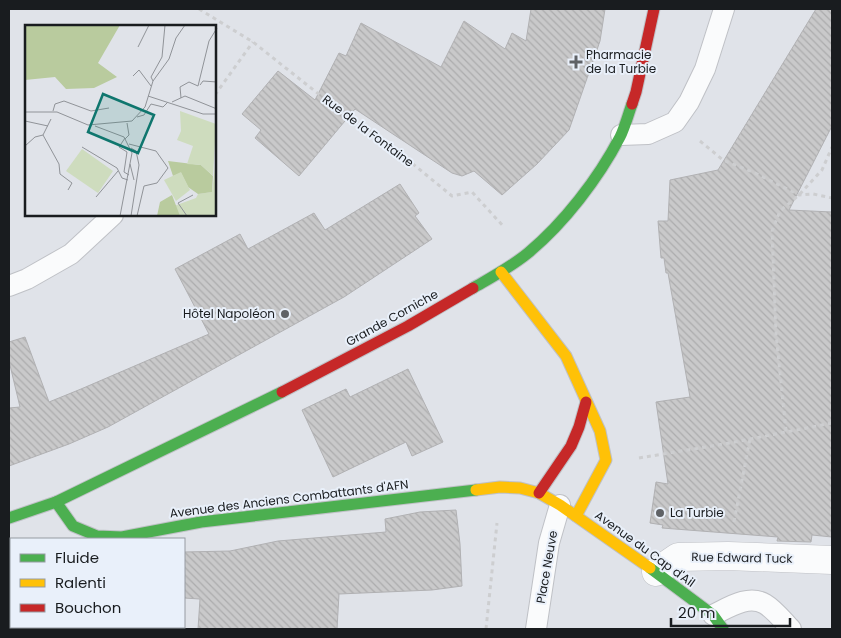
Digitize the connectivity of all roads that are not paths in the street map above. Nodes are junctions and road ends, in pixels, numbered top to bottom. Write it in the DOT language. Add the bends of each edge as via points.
graph roads {
  1 [pos="654,9"];
  2 [pos="724,9"];
  3 [pos="621,136"];
  4 [pos="112,216"];
  5 [pos="501,272"];
  6 [pos="9,286"];
  7 [pos="586,402"];
  8 [pos="539,493"];
  9 [pos="56,502"];
  10 [pos="568,511"];
  11 [pos="9,518"];
  12 [pos="832,560"];
  13 [pos="656,572"];
  14 [pos="718,622"];
  15 [pos="536,629"];
  16 [pos="792,629"];
  1 -- 3 [label="street, Grande Corniche" via="636,92"];
  2 -- 3 [label="lane" via="705,69 675,122 648,134"];
  3 -- 5 [label="street, Grande Corniche" via="599,173 565,216 528,253"];
  4 -- 6 [label="lane" via="71,254"];
  5 -- 7 [label="street" via="566,356"];
  5 -- 9 [label="street, Grande Corniche" via="294,386"];
  7 -- 8 [label="street" via="571,446"];
  7 -- 10 [label="street, Avenue du Cap d'Ail" via="600,431 606,460"];
  8 -- 9 [label="street, Avenue des Anciens Combattants d'AFN" via="500,487 201,522 122,537 98,536 73,526"];
  8 -- 10 [label="street, Avenue des Anciens Combattants d'AFN"];
  9 -- 11 [label="street, Grande Corniche"];
  10 -- 13 [label="street, Avenue du Cap d'Ail"];
  10 -- 15 [label="lane, Place Neuve" via="549,543"];
  12 -- 13 [label="street, Rue Edward Tuck" via="678,557"];
  13 -- 14 [label="street, Avenue du Cap d'Ail"];
  14 -- 16 [label="lane" via="738,603 754,601 765,604"];
}
